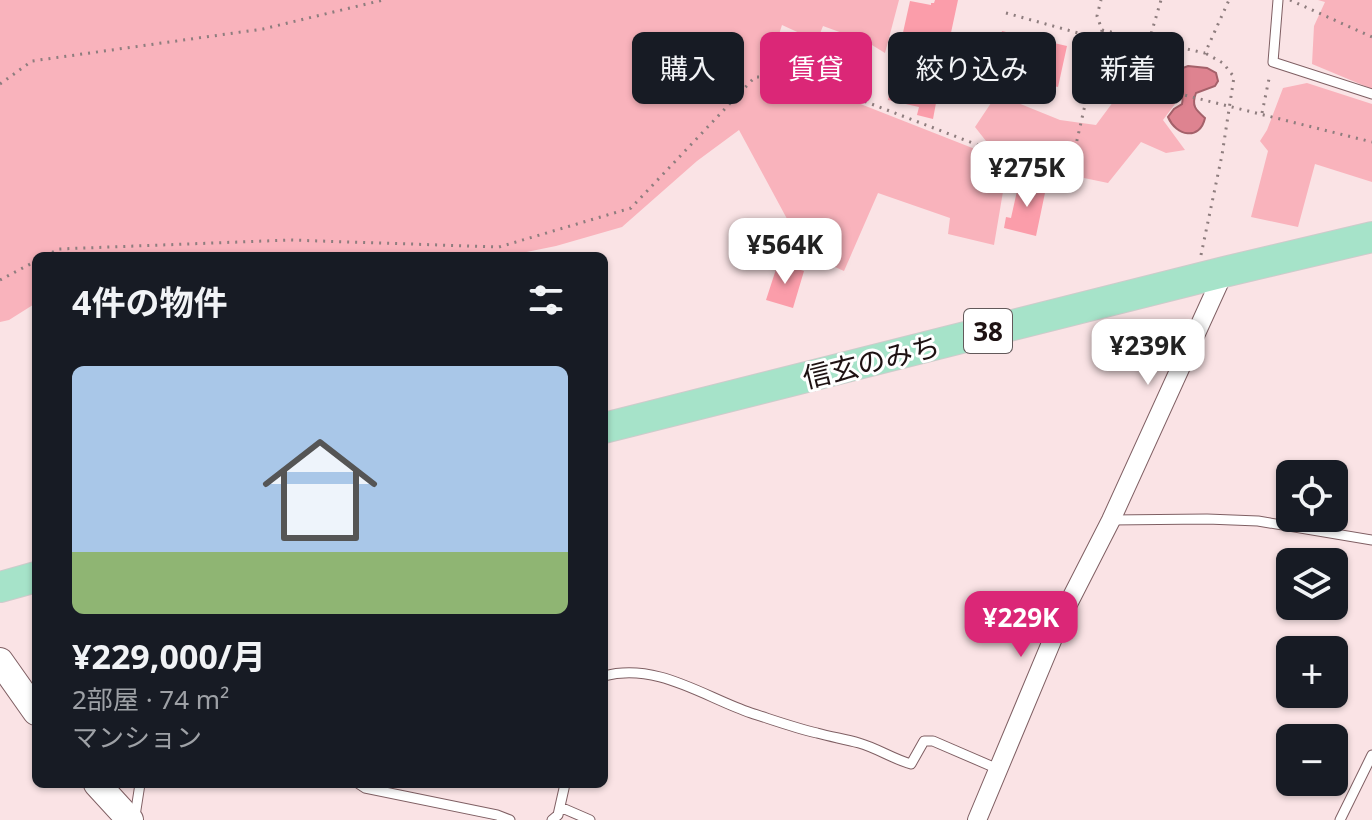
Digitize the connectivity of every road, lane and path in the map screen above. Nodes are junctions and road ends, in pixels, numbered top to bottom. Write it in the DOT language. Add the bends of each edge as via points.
graph roads {
  1 [pos="383,0"];
  2 [pos="1101,0"];
  3 [pos="1161,0"];
  4 [pos="1229,0"];
  5 [pos="1278,0"];
  6 [pos="1290,0"];
  7 [pos="1006,13"];
  8 [pos="1102,30"];
  9 [pos="1075,32"];
  10 [pos="1111,32"];
  11 [pos="1152,32"];
  12 [pos="1372,37"];
  13 [pos="1184,48"];
  14 [pos="1205,53"];
  15 [pos="1273,62"];
  16 [pos="0,84"];
  17 [pos="1184,94"];
  18 [pos="1372,94"];
  19 [pos="1085,104"];
  20 [pos="1231,105"];
  21 [pos="1262,113"];
  22 [pos="1372,142"];
  23 [pos="1372,237"];
  24 [pos="53,252"];
  25 [pos="32,263"];
  26 [pos="1210,275"];
  27 [pos="0,280"];
  28 [pos="608,427"];
  29 [pos="1111,520"];
  30 [pos="1372,540"];
  31 [pos="32,578"];
  32 [pos="0,587"];
  33 [pos="0,661"];
  34 [pos="608,675"];
  35 [pos="32,706"];
  36 [pos="1372,755"];
  37 [pos="998,769"];
  38 [pos="101,788"];
  39 [pos="139,788"];
  40 [pos="365,788"];
  41 [pos="564,788"];
  42 [pos="560,807"];
  43 [pos="132,820"];
  44 [pos="510,820"];
  45 [pos="552,820"];
  46 [pos="590,820"];
  47 [pos="977,820"];
  48 [pos="1340,820"];
  1 -- 16 [label="path" via="263,29 32,61"];
  2 -- 8 [label="path" via="1097,16"];
  3 -- 11 [label="path"];
  4 -- 14 [label="path"];
  5 -- 15 [label="lane"];
  6 -- 12 [label="path"];
  7 -- 9 [label="path"];
  8 -- 10 [label="path"];
  13 -- 14 [label="path"];
  14 -- 20 [label="path" via="1234,77"];
  15 -- 18 [label="lane"];
  15 -- 21 [label="path"];
  17 -- 20 [label="path"];
  19 -- 24 [label="path" via="1070,171 1009,157 804,78 755,77 631,208 499,247 290,240"];
  20 -- 21 [label="path"];
  20 -- 26 [label="path"];
  21 -- 22 [label="path"];
  23 -- 26 [label="main road, 信玄のみち / 38"];
  25 -- 27 [label="path"];
  26 -- 28 [label="main road, 信玄のみち / 38"];
  26 -- 29 [label="street"];
  29 -- 30 [label="lane" via="1258,521"];
  29 -- 37 [label="street" via="1064,612"];
  31 -- 32 [label="main road"];
  33 -- 35 [label="street"];
  34 -- 37 [label="lane" via="662,676 748,712 856,742 902,762 911,764 924,741 933,741"];
  36 -- 48 [label="lane"];
  37 -- 47 [label="street"];
  38 -- 43 [label="street"];
  39 -- 43 [label="lane"];
  40 -- 44 [label="lane"];
  41 -- 42 [label="lane"];
  42 -- 45 [label="lane"];
  42 -- 46 [label="lane"];
}
